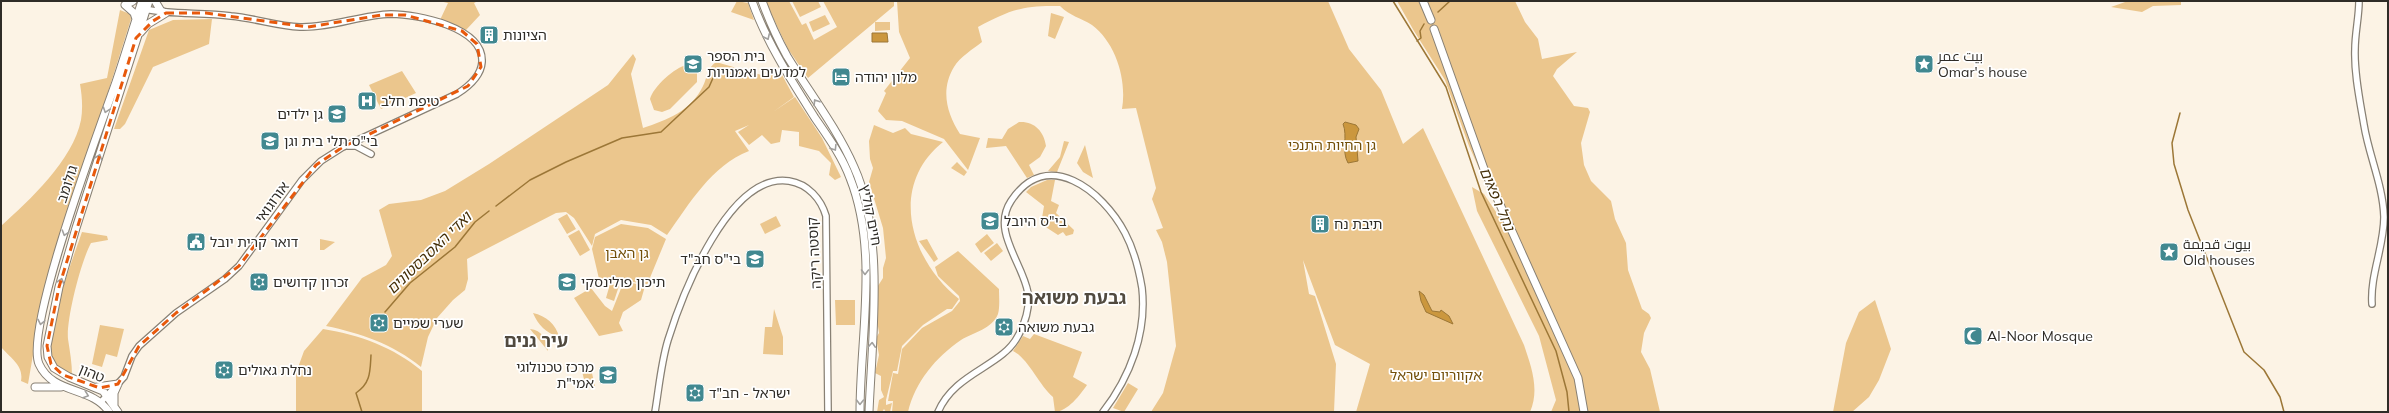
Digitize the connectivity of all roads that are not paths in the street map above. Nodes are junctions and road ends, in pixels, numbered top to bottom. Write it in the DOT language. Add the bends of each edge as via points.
graph roads {
  1 [pos="133,1"];
  2 [pos="149,1"];
  3 [pos="155,1"];
  4 [pos="752,1"];
  5 [pos="762,1"];
  6 [pos="1423,1"];
  7 [pos="2359,1"];
  8 [pos="142,6"];
  9 [pos="166,13"];
  10 [pos="136,20"];
  11 [pos="1430,20"];
  12 [pos="1434,29"];
  13 [pos="136,38"];
  14 [pos="346,146"];
  15 [pos="371,154"];
  16 [pos="2372,304"];
  17 [pos="51,364"];
  18 [pos="47,376"];
  19 [pos="118,384"];
  20 [pos="35,387"];
  21 [pos="62,387"];
  22 [pos="96,387"];
  23 [pos="106,394"];
  24 [pos="100,402"];
  25 [pos="114,405"];
  26 [pos="109,412"];
  27 [pos="118,412"];
  28 [pos="656,412"];
  29 [pos="828,412"];
  30 [pos="860,412"];
  31 [pos="869,412"];
  32 [pos="938,412"];
  33 [pos="1104,412"];
  34 [pos="1584,412"];
  1 -- 10 [label="main road" via="125,5 134,13"];
  2 -- 8 [label="main road, גולומב"];
  3 -- 9 [label="main road"];
  4 -- 30 [label="main road, חיים קוליץ, one-way" via="773,49 842,160 856,195 865,255"];
  31 -- 5 [label="main road, חיים קוליץ, one-way" via="873,254 864,192 853,165 787,55"];
  6 -- 11 [label="main road"];
  7 -- 16 [label="street" via="2354,51 2364,127 2381,185 2384,217"];
  8 -- 9 [label="street"];
  8 -- 10 [label="main road, גולומב"];
  8 -- 13 [label="main road, גולומב"];
  9 -- 13 [label="main road" via="148,24"];
  9 -- 14 [label="street, אורוגואי" via="215,14 300,27 382,15 405,15 428,19 473,39 480,50 481,67 464,89"];
  10 -- 18 [label="main road, גולומב, one-way" via="49,285 36,347 38,360"];
  12 -- 34 [label="main road" via="1484,169 1578,378"];
  17 -- 13 [label="main road, גולומב, one-way" via="47,346 59,287"];
  14 -- 15 [label="street" via="356,146"];
  14 -- 19 [label="street, אורוגואי" via="313,168 230,275 176,312 139,346"];
  17 -- 22 [label="main road, טהון" via="63,375"];
  18 -- 21 [label="main road, טהון"];
  19 -- 22 [label="main road"];
  19 -- 23 [label="street, אורוגואי"];
  19 -- 25 [label="main road" via="113,396"];
  20 -- 21 [label="main road"];
  21 -- 24 [label="main road, טהון, one-way"];
  22 -- 23 [label="main road, טהון"];
  23 -- 24 [label="street, אורוגואי"];
  23 -- 25 [label="main road, טהון"];
  24 -- 26 [label="main road, טהון"];
  25 -- 27 [label="main road, טהון"];
  28 -- 29 [label="street, קוסטה ריקה" via="668,340 707,248 722,224 749,193 766,183 784,180 810,190 826,216"];
  32 -- 33 [label="street" via="953,389 1005,352 1019,334 1027,309 1028,293 1005,233 1004,219 1010,203 1024,186 1042,176 1053,175 1078,182 1108,209 1129,241 1140,279 1142,321 1135,353 1121,388"];
}
